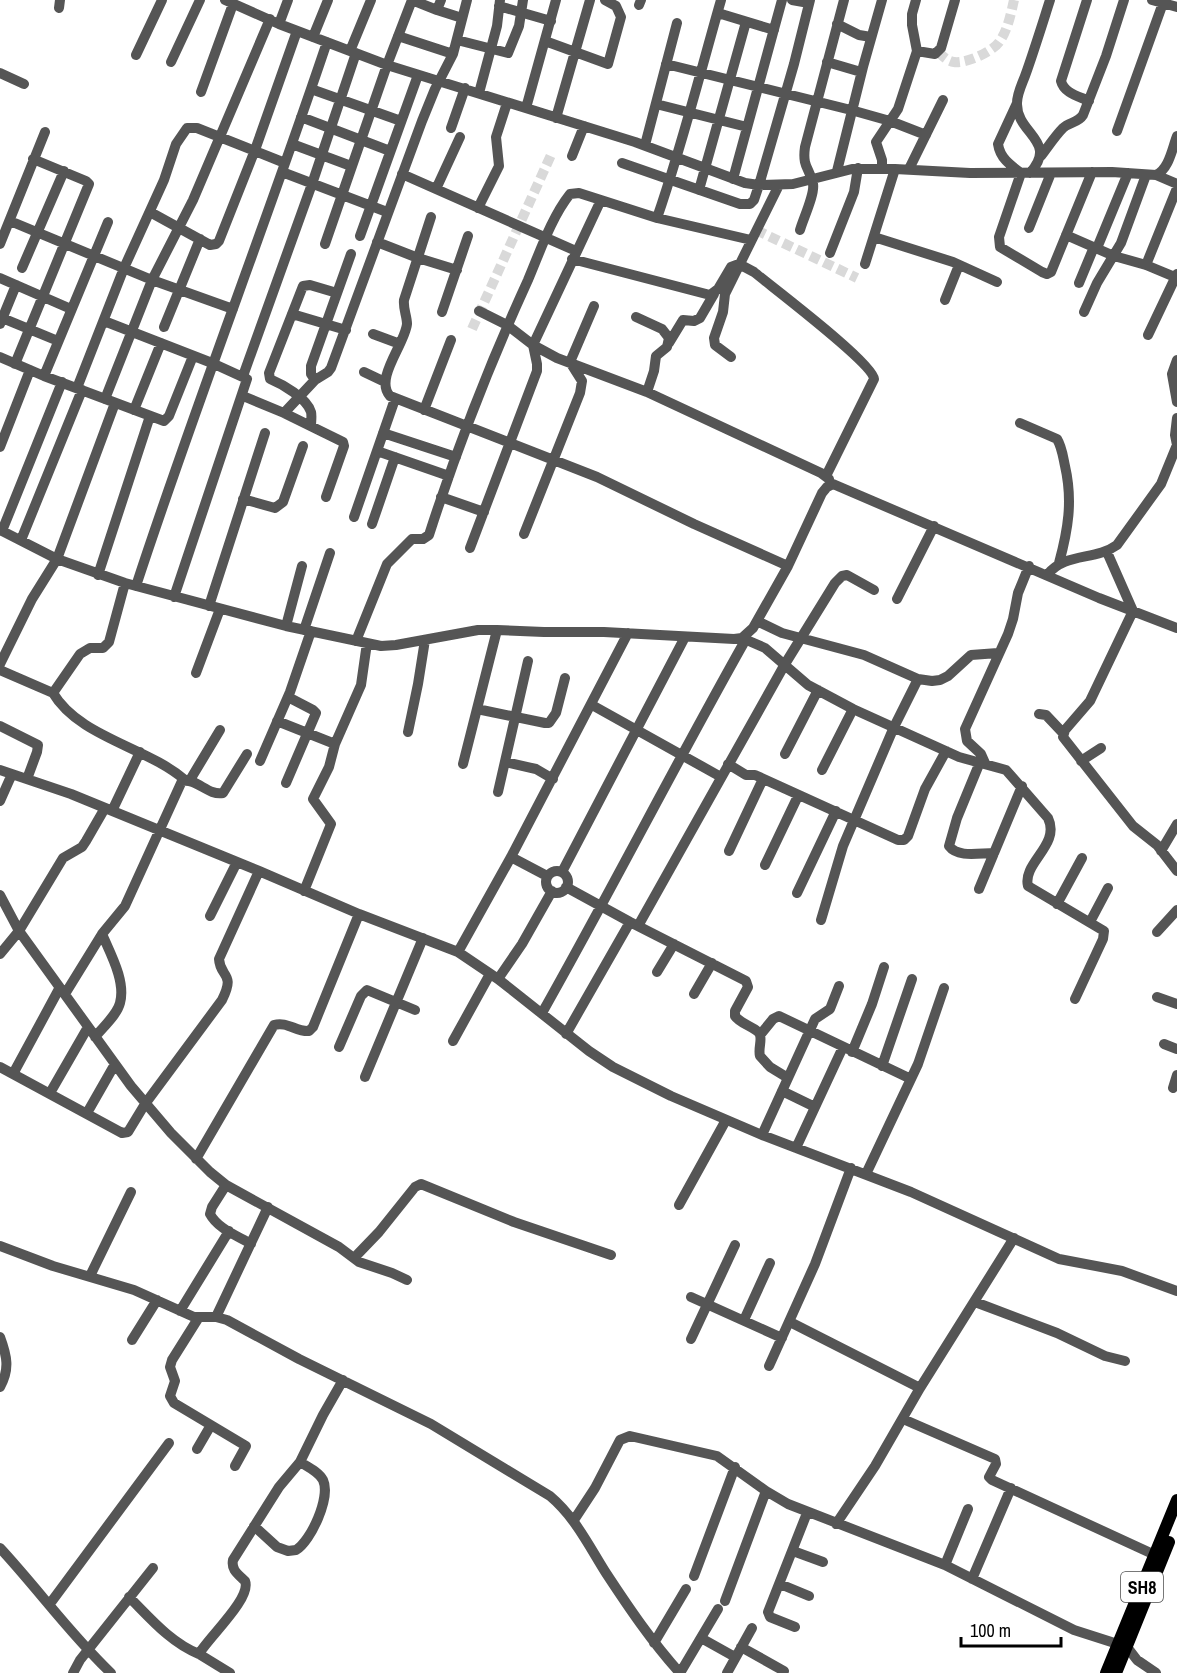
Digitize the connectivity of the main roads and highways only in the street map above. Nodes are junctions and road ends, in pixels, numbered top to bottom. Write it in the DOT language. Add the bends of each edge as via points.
graph roads {
  1 [pos="1177,1500"];
  2 [pos="1177,1521"];
  3 [pos="1123,1646"];
  4 [pos="1106,1673"];
  5 [pos="1116,1673"];
  1 -- 3 [label="main road, SH8"];
  2 -- 3 [label="main road, SH8"];
  3 -- 4 [label="main road, SH8"];
  3 -- 5 [label="main road, SH8"];
}
